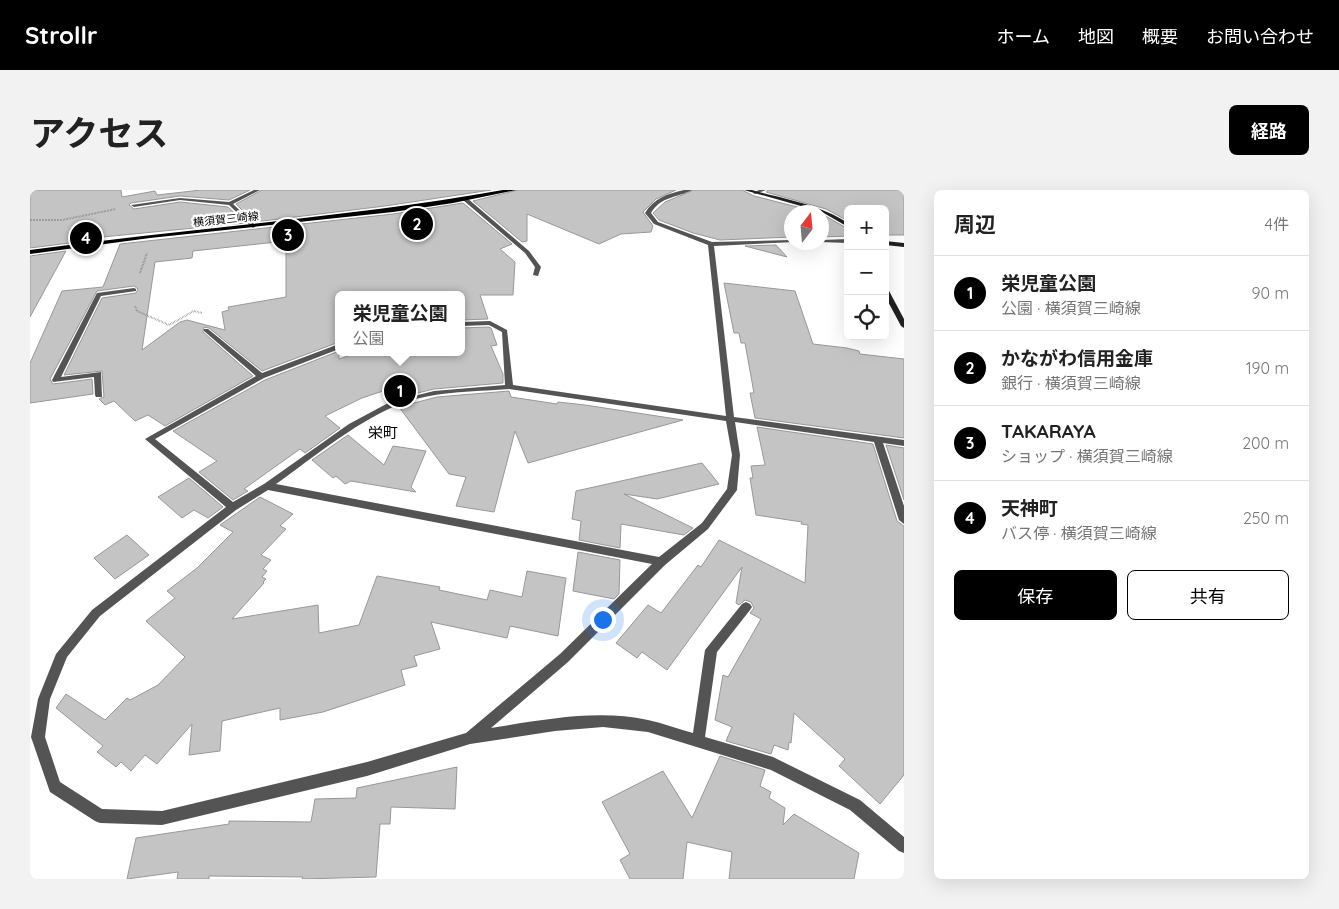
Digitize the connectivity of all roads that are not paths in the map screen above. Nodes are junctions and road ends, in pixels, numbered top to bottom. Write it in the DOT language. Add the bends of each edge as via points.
graph roads {
  1 [pos="258,190"];
  2 [pos="513,190"];
  3 [pos="690,190"];
  4 [pos="746,190"];
  5 [pos="764,190"];
  6 [pos="755,193"];
  7 [pos="464,200"];
  8 [pos="230,204"];
  9 [pos="134,205"];
  10 [pos="844,222"];
  11 [pos="253,226"];
  12 [pos="844,241"];
  13 [pos="784,242"];
  14 [pos="829,242"];
  15 [pos="889,243"];
  16 [pos="711,244"];
  17 [pos="904,245"];
  18 [pos="30,252"];
  19 [pos="536,275"];
  20 [pos="134,290"];
  21 [pos="888,295"];
  22 [pos="465,324"];
  23 [pos="904,326"];
  24 [pos="206,330"];
  25 [pos="335,348"];
  26 [pos="261,376"];
  27 [pos="508,387"];
  28 [pos="99,395"];
  29 [pos="730,419"];
  30 [pos="877,439"];
  31 [pos="904,443"];
  32 [pos="268,486"];
  33 [pos="234,507"];
  34 [pos="904,520"];
  35 [pos="661,562"];
  36 [pos="746,607"];
  37 [pos="470,738"];
  38 [pos="698,741"];
  39 [pos="904,846"];
  1 -- 8 [label="street"];
  2 -- 7 [label="main road, 横須賀三崎線"];
  3 -- 16 [label="street" via="667,195 652,205 648,213 656,223"];
  4 -- 6 [label="street"];
  5 -- 6 [label="street"];
  6 -- 10 [label="street" via="819,210"];
  7 -- 11 [label="main road, 横須賀三崎線"];
  7 -- 19 [label="street" via="527,252 538,267"];
  8 -- 9 [label="street" via="180,199"];
  8 -- 11 [label="street"];
  11 -- 18 [label="main road, 横須賀三崎線"];
  12 -- 14 [label="street"];
  13 -- 16 [label="street"];
  15 -- 17 [label="street"];
  16 -- 29 [label="street"];
  20 -- 28 [label="street" via="99,294 56,380 98,374"];
  21 -- 23 [label="street"];
  22 -- 27 [label="street" via="490,324 506,331"];
  24 -- 26 [label="street"];
  25 -- 26 [label="street"];
  26 -- 33 [label="street" via="150,439"];
  27 -- 29 [label="street"];
  27 -- 32 [label="street" via="434,393 393,404 352,426"];
  29 -- 30 [label="street"];
  29 -- 35 [label="street" via="736,455 732,490 704,526"];
  30 -- 31 [label="street"];
  30 -- 34 [label="street"];
  32 -- 33 [label="street"];
  32 -- 35 [label="street"];
  33 -- 37 [label="street" via="96,613 62,654 44,699 38,737 55,787 100,816 162,818 367,769"];
  35 -- 37 [label="street" via="564,658"];
  36 -- 38 [label="street" via="711,650"];
  37 -- 38 [label="street" via="555,725 603,722 648,726"];
  38 -- 39 [label="street" via="773,764 855,805"];
}
